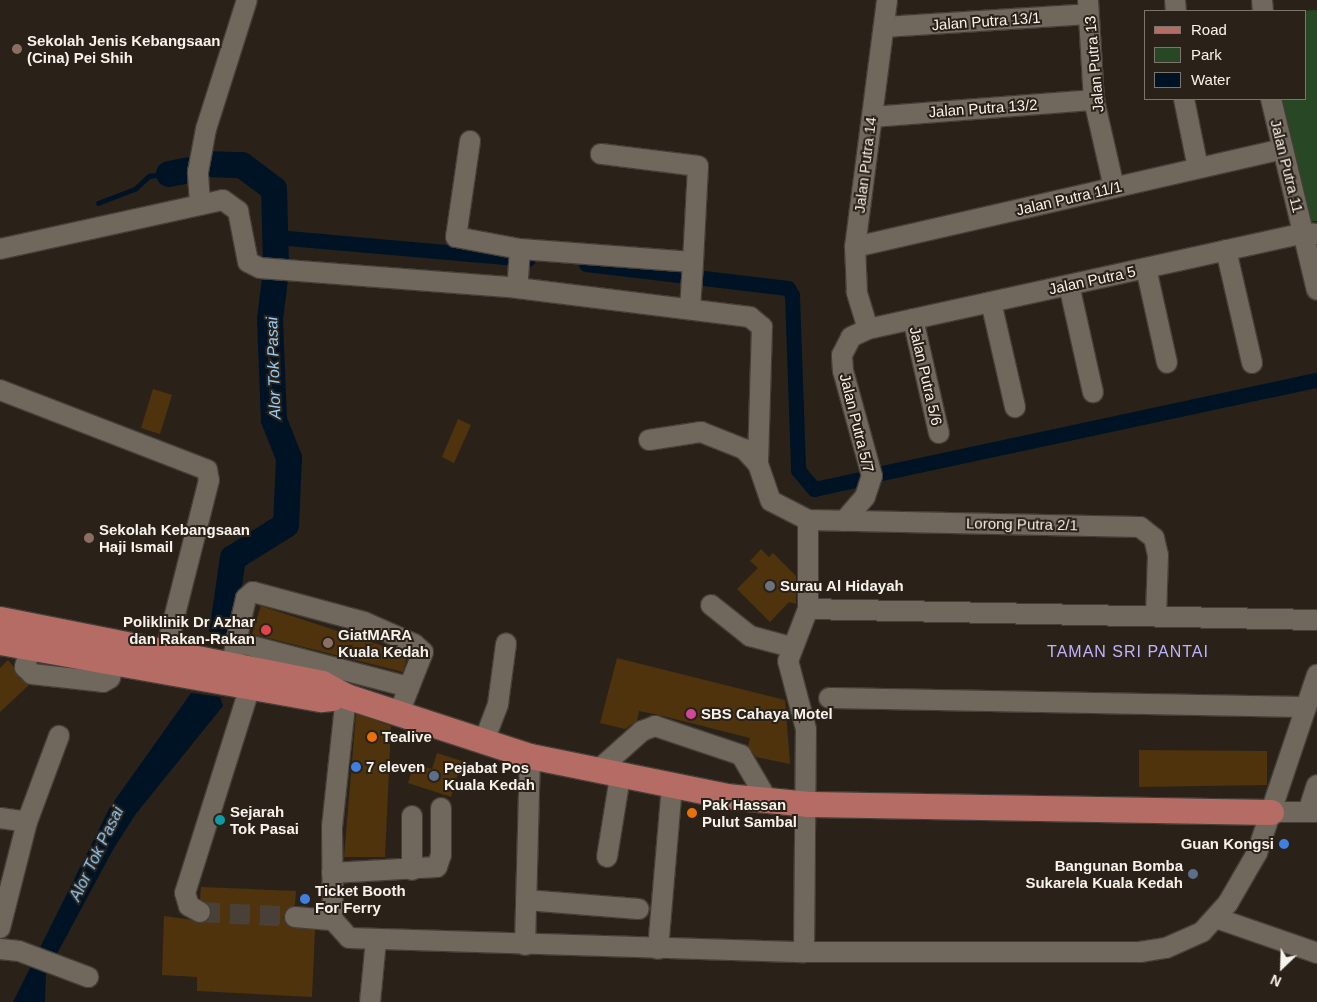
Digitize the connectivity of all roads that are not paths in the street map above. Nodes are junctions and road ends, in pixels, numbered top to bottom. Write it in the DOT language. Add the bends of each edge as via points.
graph roads {
  1 [pos="248,0"];
  2 [pos="887,0"];
  3 [pos="1088,7"];
  4 [pos="884,27"];
  5 [pos="1094,100"];
  6 [pos="1184,100"];
  7 [pos="1271,100"];
  8 [pos="872,116"];
  9 [pos="470,140"];
  10 [pos="1283,149"];
  11 [pos="601,154"];
  12 [pos="1198,168"];
  13 [pos="1114,187"];
  14 [pos="200,203"];
  15 [pos="1311,234"];
  16 [pos="855,247"];
  17 [pos="0,249"];
  18 [pos="1226,250"];
  19 [pos="520,255"];
  20 [pos="1146,268"];
  21 [pos="692,274"];
  22 [pos="1069,285"];
  23 [pos="517,288"];
  24 [pos="1317,290"];
  25 [pos="991,302"];
  26 [pos="690,309"];
  27 [pos="913,319"];
  28 [pos="868,329"];
  29 [pos="1167,363"];
  30 [pos="1252,363"];
  31 [pos="0,390"];
  32 [pos="1093,392"];
  33 [pos="1015,407"];
  34 [pos="938,433"];
  35 [pos="650,440"];
  36 [pos="758,464"];
  37 [pos="808,520"];
  38 [pos="844,521"];
  39 [pos="711,606"];
  40 [pos="808,609"];
  41 [pos="1156,616"];
  42 [pos="0,619"];
  43 [pos="1317,620"];
  44 [pos="0,642"];
  45 [pos="506,644"];
  46 [pos="791,647"];
  47 [pos="166,650"];
  48 [pos="234,652"];
  49 [pos="1317,674"];
  50 [pos="250,687"];
  51 [pos="409,687"];
  52 [pos="346,696"];
  53 [pos="829,698"];
  54 [pos="1306,707"];
  55 [pos="399,713"];
  56 [pos="59,736"];
  57 [pos="484,741"];
  58 [pos="530,756"];
  59 [pos="596,772"];
  60 [pos="620,777"];
  61 [pos="1317,784"];
  62 [pos="672,787"];
  63 [pos="768,800"];
  64 [pos="809,804"];
  65 [pos="441,808"];
  66 [pos="1271,812"];
  67 [pos="1312,812"];
  68 [pos="412,816"];
  69 [pos="0,818"];
  70 [pos="27,822"];
  71 [pos="607,857"];
  72 [pos="412,870"];
  73 [pos="332,873"];
  74 [pos="526,900"];
  75 [pos="639,909"];
  76 [pos="200,912"];
  77 [pos="295,917"];
  78 [pos="1216,918"];
  79 [pos="333,920"];
  80 [pos="0,928"];
  81 [pos="376,942"];
  82 [pos="525,945"];
  83 [pos="658,949"];
  84 [pos="10,950"];
  85 [pos="804,952"];
  86 [pos="1317,953"];
  87 [pos="88,977"];
  88 [pos="370,1002"];
  1 -- 14 [label="street" via="206,129 198,172"];
  2 -- 4 [label="street, Jalan Putra 14"];
  3 -- 4 [label="street, Jalan Putra 13/1"];
  3 -- 5 [label="street, Jalan Putra 13"];
  4 -- 8 [label="street, Jalan Putra 14"];
  5 -- 8 [label="street, Jalan Putra 13/2"];
  5 -- 13 [label="street, Jalan Putra 13"];
  6 -- 12 [label="street"];
  7 -- 10 [label="street, Jalan Putra 11"];
  8 -- 16 [label="street, Jalan Putra 14"];
  9 -- 19 [label="street" via="456,237"];
  10 -- 12 [label="street, Jalan Putra 11/1"];
  10 -- 15 [label="street, Jalan Putra 11"];
  11 -- 21 [label="street" via="698,166"];
  12 -- 13 [label="street, Jalan Putra 11/1"];
  13 -- 16 [label="street, Jalan Putra 11/1"];
  14 -- 17 [label="street"];
  14 -- 23 [label="street" via="223,200 234,205 248,262 256,267"];
  15 -- 18 [label="street, Jalan Putra 5"];
  15 -- 24 [label="street, Jalan Putra 11"];
  16 -- 28 [label="street, Jalan Putra 14" via="857,292"];
  18 -- 20 [label="street, Jalan Putra 5"];
  18 -- 30 [label="street"];
  19 -- 21 [label="street"];
  19 -- 23 [label="street"];
  20 -- 22 [label="street, Jalan Putra 5"];
  20 -- 29 [label="street"];
  21 -- 26 [label="street"];
  22 -- 25 [label="street, Jalan Putra 5"];
  22 -- 32 [label="street"];
  23 -- 26 [label="street"];
  25 -- 27 [label="street, Jalan Putra 5"];
  25 -- 33 [label="street"];
  26 -- 36 [label="street" via="750,317 762,327"];
  27 -- 28 [label="street, Jalan Putra 5"];
  27 -- 34 [label="street, Jalan Putra 5/6"];
  28 -- 38 [label="street, Jalan Putra 5/7" via="851,337 842,355 872,476 864,497"];
  31 -- 47 [label="street" via="207,470 209,480"];
  35 -- 36 [label="street" via="701,432 744,449"];
  36 -- 37 [label="street" via="771,500"];
  37 -- 38 [label="street, Lorong Putra 2/1"];
  37 -- 40 [label="street"];
  38 -- 41 [label="street, Lorong Putra 2/1" via="1140,527 1154,538 1158,555"];
  39 -- 46 [label="street" via="750,636"];
  40 -- 41 [label="street"];
  40 -- 46 [label="street"];
  41 -- 43 [label="street"];
  42 -- 47 [label="main road"];
  44 -- 50 [label="main road"];
  45 -- 57 [label="street" via="498,704"];
  46 -- 64 [label="street" via="788,671 806,729"];
  47 -- 48 [label="main road"];
  48 -- 51 [label="street"];
  48 -- 51 [label="street" via="246,598 256,593 364,622 418,646 423,652"];
  48 -- 52 [label="main road" via="322,683"];
  49 -- 54 [label="street"];
  50 -- 52 [label="main road" via="321,700"];
  50 -- 76 [label="street" via="185,893 189,906"];
  51 -- 55 [label="street"];
  52 -- 55 [label="main road"];
  52 -- 73 [label="street" via="335,785"];
  53 -- 54 [label="street"];
  54 -- 66 [label="street"];
  55 -- 57 [label="main road"];
  56 -- 70 [label="street"];
  57 -- 58 [label="main road"];
  58 -- 59 [label="main road"];
  58 -- 74 [label="street"];
  59 -- 60 [label="main road"];
  59 -- 63 [label="street" via="642,731 655,726 742,755"];
  60 -- 62 [label="main road"];
  60 -- 71 [label="street"];
  61 -- 67 [label="street"];
  62 -- 63 [label="main road"];
  62 -- 83 [label="street"];
  63 -- 64 [label="main road"];
  64 -- 66 [label="main road"];
  64 -- 85 [label="street"];
  65 -- 72 [label="street" via="440,862 430,869"];
  66 -- 67 [label="street"];
  66 -- 78 [label="street" via="1248,872"];
  68 -- 72 [label="street"];
  69 -- 70 [label="street"];
  70 -- 80 [label="street"];
  72 -- 73 [label="street"];
  73 -- 79 [label="street"];
  74 -- 75 [label="street"];
  74 -- 82 [label="street"];
  77 -- 79 [label="street"];
  78 -- 85 [label="street" via="1185,941 1140,952"];
  78 -- 86 [label="street"];
  79 -- 81 [label="street" via="348,938"];
  81 -- 82 [label="street"];
  81 -- 88 [label="street"];
  82 -- 83 [label="street"];
  83 -- 85 [label="street"];
  84 -- 87 [label="street"];
}
